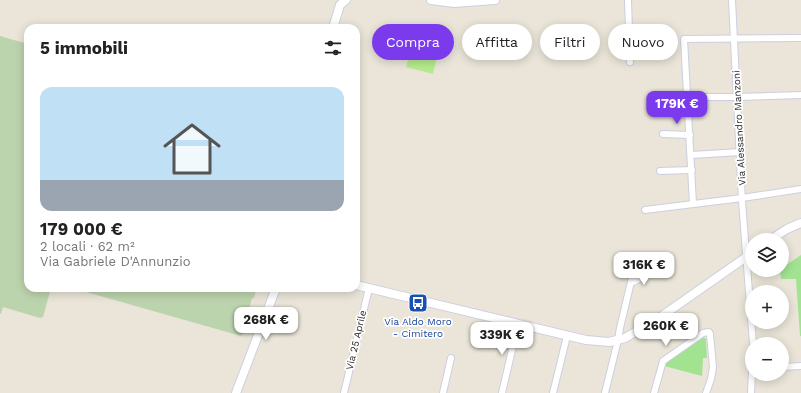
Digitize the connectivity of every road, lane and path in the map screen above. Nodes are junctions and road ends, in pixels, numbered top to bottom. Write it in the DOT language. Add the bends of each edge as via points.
graph roads {
  1 [pos="336,0"];
  2 [pos="346,0"];
  3 [pos="431,0"];
  4 [pos="495,0"];
  5 [pos="628,0"];
  6 [pos="732,0"];
  7 [pos="334,24"];
  8 [pos="734,38"];
  9 [pos="801,38"];
  10 [pos="630,62"];
  11 [pos="801,95"];
  12 [pos="688,97"];
  13 [pos="736,97"];
  14 [pos="663,134"];
  15 [pos="690,135"];
  16 [pos="740,152"];
  17 [pos="691,155"];
  18 [pos="692,170"];
  19 [pos="660,171"];
  20 [pos="801,189"];
  21 [pos="742,198"];
  22 [pos="693,204"];
  23 [pos="645,210"];
  24 [pos="801,223"];
  25 [pos="746,233"];
  26 [pos="781,233"];
  27 [pos="745,257"];
  28 [pos="634,269"];
  29 [pos="649,274"];
  30 [pos="750,277"];
  31 [pos="631,283"];
  32 [pos="360,286"];
  33 [pos="369,288"];
  34 [pos="275,292"];
  35 [pos="518,324"];
  36 [pos="567,336"];
  37 [pos="753,337"];
  38 [pos="618,340"];
  39 [pos="451,358"];
  40 [pos="801,366"];
  41 [pos="789,367"];
  42 [pos="752,381"];
  43 [pos="238,391"];
  44 [pos="344,393"];
  45 [pos="443,393"];
  46 [pos="502,393"];
  47 [pos="553,393"];
  48 [pos="604,393"];
  49 [pos="654,393"];
  50 [pos="706,393"];
  51 [pos="751,393"];
  1 -- 7 [label="street"];
  2 -- 7 [label="street" via="340,5"];
  3 -- 4 [label="street" via="454,3"];
  5 -- 10 [label="street"];
  6 -- 8 [label="street, Via Alessandro Manzoni"];
  8 -- 9 [label="street"];
  8 -- 12 [label="street" via="684,39"];
  8 -- 13 [label="street, Via Alessandro Manzoni"];
  11 -- 13 [label="street"];
  12 -- 13 [label="street"];
  12 -- 15 [label="street"];
  13 -- 16 [label="street, Via Alessandro Manzoni"];
  14 -- 15 [label="street"];
  15 -- 17 [label="street"];
  16 -- 17 [label="street"];
  16 -- 21 [label="street, Via Alessandro Manzoni"];
  17 -- 18 [label="street"];
  18 -- 19 [label="street"];
  18 -- 22 [label="street"];
  20 -- 21 [label="street"];
  21 -- 22 [label="street"];
  21 -- 25 [label="street, Via Alessandro Manzoni"];
  22 -- 23 [label="street"];
  24 -- 26 [label="street"];
  27 -- 38 [label="street" via="659,318"];
  28 -- 31 [label="street"];
  29 -- 31 [label="street"];
  30 -- 37 [label="street, Via Alessandro Manzoni"];
  31 -- 38 [label="street"];
  32 -- 33 [label="street"];
  33 -- 35 [label="street"];
  33 -- 44 [label="street, Via 25 Aprile"];
  34 -- 43 [label="street"];
  35 -- 36 [label="street"];
  35 -- 46 [label="street"];
  36 -- 38 [label="street" via="594,342"];
  36 -- 47 [label="street"];
  38 -- 48 [label="street"];
  39 -- 45 [label="street"];
  40 -- 41 [label="street"];
  42 -- 51 [label="street"];
  49 -- 50 [label="street" via="663,361 703,333 709,332 713,367"];
}
